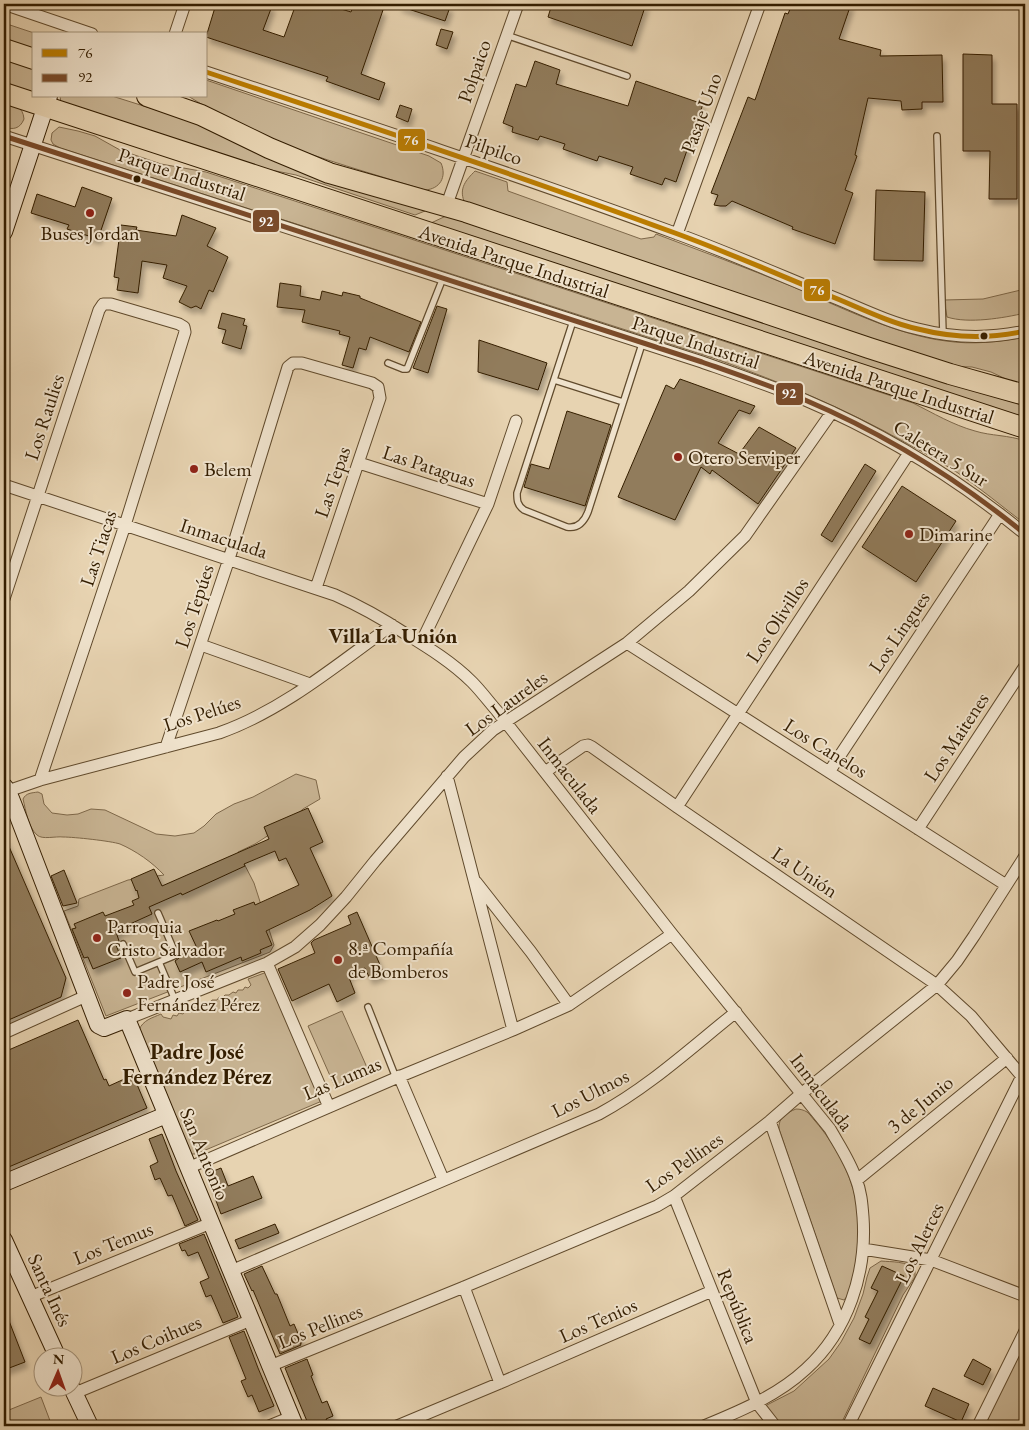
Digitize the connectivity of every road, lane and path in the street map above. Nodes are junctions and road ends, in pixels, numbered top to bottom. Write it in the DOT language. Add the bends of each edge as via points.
graph roads {
  1 [pos="4,4"];
  2 [pos="185,4"];
  3 [pos="518,4"];
  4 [pos="760,4"];
  5 [pos="86,32"];
  6 [pos="176,32"];
  7 [pos="506,35"];
  8 [pos="4,49"];
  9 [pos="32,58"];
  10 [pos="208,73"];
  11 [pos="627,76"];
  12 [pos="4,94"];
  13 [pos="153,98"];
  14 [pos="48,102"];
  15 [pos="4,136"];
  16 [pos="937,136"];
  17 [pos="33,145"];
  18 [pos="463,158"];
  19 [pos="446,206"];
  20 [pos="378,217"];
  21 [pos="4,232"];
  22 [pos="677,234"];
  23 [pos="443,278"];
  24 [pos="573,321"];
  25 [pos="184,327"];
  26 [pos="1025,331"];
  27 [pos="943,335"];
  28 [pos="642,344"];
  29 [pos="293,363"];
  30 [pos="388,363"];
  31 [pos="554,380"];
  32 [pos="1025,395"];
  33 [pos="623,402"];
  34 [pos="832,412"];
  35 [pos="516,421"];
  36 [pos="1025,428"];
  37 [pos="910,453"];
  38 [pos="359,463"];
  39 [pos="4,485"];
  40 [pos="38,496"];
  41 [pos="488,504"];
  42 [pos="1000,514"];
  43 [pos="125,525"];
  44 [pos="1025,534"];
  45 [pos="229,559"];
  46 [pos="316,588"];
  47 [pos="4,599"];
  48 [pos="392,625"];
  49 [pos="421,643"];
  50 [pos="627,643"];
  51 [pos="201,645"];
  52 [pos="1025,666"];
  53 [pos="310,684"];
  54 [pos="738,714"];
  55 [pos="505,722"];
  56 [pos="166,747"];
  57 [pos="545,772"];
  58 [pos="828,772"];
  59 [pos="447,776"];
  60 [pos="40,780"];
  61 [pos="6,789"];
  62 [pos="677,807"];
  63 [pos="918,829"];
  64 [pos="1025,856"];
  65 [pos="473,878"];
  66 [pos="1006,885"];
  67 [pos="158,913"];
  68 [pos="672,934"];
  69 [pos="123,944"];
  70 [pos="159,962"];
  71 [pos="267,963"];
  72 [pos="937,985"];
  73 [pos="86,996"];
  74 [pos="175,1000"];
  75 [pos="569,1005"];
  76 [pos="368,1008"];
  77 [pos="736,1012"];
  78 [pos="126,1019"];
  79 [pos="514,1030"];
  80 [pos="4,1033"];
  81 [pos="1007,1058"];
  82 [pos="398,1077"];
  83 [pos="1024,1078"];
  84 [pos="801,1094"];
  85 [pos="329,1107"];
  86 [pos="166,1115"];
  87 [pos="770,1121"];
  88 [pos="188,1168"];
  89 [pos="443,1179"];
  90 [pos="857,1180"];
  91 [pos="4,1183"];
  92 [pos="674,1196"];
  93 [pos="211,1223"];
  94 [pos="863,1249"];
  95 [pos="6,1250"];
  96 [pos="931,1260"];
  97 [pos="231,1271"];
  98 [pos="464,1287"];
  99 [pos="712,1291"];
  100 [pos="1025,1296"];
  101 [pos="30,1297"];
  102 [pos="251,1320"];
  103 [pos="840,1324"];
  104 [pos="1025,1331"];
  105 [pos="53,1348"];
  106 [pos="270,1366"];
  107 [pos="500,1383"];
  108 [pos="82,1386"];
  109 [pos="77,1398"];
  110 [pos="757,1403"];
  111 [pos="733,1414"];
  112 [pos="293,1422"];
  113 [pos="90,1426"];
  114 [pos="269,1426"];
  115 [pos="397,1426"];
  116 [pos="704,1426"];
  117 [pos="727,1426"];
  118 [pos="775,1426"];
  119 [pos="848,1426"];
  120 [pos="978,1426"];
  1 -- 5 [label="street"];
  2 -- 6 [label="street"];
  3 -- 7 [label="street, Polpaico"];
  4 -- 22 [label="street, Pasaje Uno"];
  7 -- 11 [label="lane"];
  7 -- 18 [label="street, Polpaico"];
  8 -- 9 [label="highway"];
  10 -- 18 [label="street, Pilpilco"];
  12 -- 14 [label="highway, Avenida Parque Industrial"];
  13 -- 19 [label="highway, Avenida Parque Industrial" via="201,115 254,142 330,173"];
  14 -- 17 [label="main road"];
  14 -- 20 [label="highway, Avenida Parque Industrial"];
  15 -- 17 [label="street, Parque Industrial"];
  16 -- 27 [label="lane"];
  17 -- 21 [label="main road"];
  17 -- 23 [label="street, Parque Industrial"];
  18 -- 19 [label="street, Polpaico"];
  18 -- 22 [label="street, Pilpilco"];
  19 -- 20 [label="highway" via="414,219"];
  19 -- 32 [label="highway, Avenida Parque Industrial" via="869,348"];
  20 -- 36 [label="highway, Avenida Parque Industrial"];
  22 -- 27 [label="street, Pilpilco" via="889,320"];
  23 -- 24 [label="street, Parque Industrial"];
  23 -- 30 [label="lane" via="407,369"];
  24 -- 28 [label="street, Parque Industrial"];
  24 -- 31 [label="lane"];
  25 -- 40 [label="street, Los Raulies" via="103,304"];
  25 -- 43 [label="street, Las Tiacas"];
  26 -- 27 [label="street, Pilpilco" via="985,337"];
  28 -- 33 [label="lane"];
  28 -- 34 [label="street, Parque Industrial" via="779,389"];
  29 -- 38 [label="street, Las Tepas" via="378,387 380,398"];
  29 -- 45 [label="street, Los Tepúes" via="288,367"];
  31 -- 33 [label="lane"];
  31 -- 33 [label="lane" via="517,499 524,510 572,528 583,522 588,512"];
  34 -- 37 [label="street, Caletera 5 Sur"];
  34 -- 50 [label="street, Los Laureles" via="745,536 689,591"];
  35 -- 41 [label="street"];
  37 -- 42 [label="street, Caletera 5 Sur" via="944,473"];
  37 -- 54 [label="street, Los Olivillos"];
  38 -- 41 [label="street, Las Pataguas"];
  38 -- 46 [label="street, Las Tepas"];
  39 -- 40 [label="street, Inmaculada"];
  40 -- 43 [label="street, Inmaculada"];
  40 -- 47 [label="street, Los Raulies"];
  41 -- 49 [label="street"];
  42 -- 44 [label="street, Caletera 5 Sur"];
  42 -- 58 [label="street, Los Lingues"];
  43 -- 45 [label="street, Inmaculada"];
  43 -- 60 [label="street, Las Tiacas"];
  45 -- 46 [label="street, Inmaculada"];
  45 -- 51 [label="street, Los Tepúes"];
  46 -- 48 [label="street, Inmaculada"];
  48 -- 49 [label="street, Inmaculada"];
  48 -- 53 [label="street, Los Pelúes"];
  49 -- 55 [label="street, Inmaculada" via="473,682"];
  50 -- 54 [label="street, Los Canelos"];
  50 -- 55 [label="street, Los Laureles"];
  51 -- 53 [label="street"];
  51 -- 56 [label="street, Los Tepúes"];
  52 -- 63 [label="street, Los Maitenes"];
  53 -- 56 [label="street, Los Pelúes" via="236,727"];
  54 -- 58 [label="street, Los Canelos"];
  54 -- 62 [label="street, Los Olivillos"];
  55 -- 57 [label="street, Inmaculada"];
  55 -- 59 [label="street, Los Laureles"];
  56 -- 60 [label="street, Los Pelúes"];
  57 -- 62 [label="street, La Unión" via="584,746 592,747"];
  57 -- 68 [label="street, Inmaculada"];
  58 -- 63 [label="street, Los Canelos"];
  59 -- 65 [label="street"];
  59 -- 71 [label="street, Los Laureles" via="320,925 295,947"];
  60 -- 61 [label="street, Los Pelúes"];
  61 -- 73 [label="main road"];
  62 -- 72 [label="street, La Unión"];
  63 -- 66 [label="street, Los Canelos"];
  64 -- 66 [label="street, Los Pellines"];
  65 -- 75 [label="street"];
  65 -- 79 [label="street"];
  66 -- 72 [label="street, Los Pellines" via="957,961"];
  67 -- 70 [label="lane" via="176,955"];
  68 -- 75 [label="street, Las Lumas"];
  68 -- 77 [label="street, Inmaculada"];
  69 -- 70 [label="lane" via="135,972"];
  70 -- 74 [label="lane"];
  71 -- 74 [label="street, Los Laureles"];
  71 -- 85 [label="street"];
  72 -- 81 [label="street, La Unión"];
  72 -- 84 [label="street, Los Pellines"];
  73 -- 78 [label="main road" via="100,1027"];
  73 -- 80 [label="street"];
  74 -- 78 [label="street, Los Laureles"];
  75 -- 79 [label="street, Las Lumas"];
  76 -- 82 [label="lane"];
  77 -- 84 [label="street, Inmaculada"];
  77 -- 89 [label="street, Los Ulmos" via="619,1103"];
  78 -- 86 [label="main road, San Antonio"];
  79 -- 82 [label="street, Las Lumas"];
  81 -- 83 [label="street, La Unión"];
  81 -- 90 [label="street, 3 de Junio"];
  82 -- 85 [label="street, Las Lumas"];
  82 -- 89 [label="street"];
  83 -- 96 [label="street, Los Alerces"];
  84 -- 87 [label="street, Los Pellines"];
  84 -- 90 [label="street, Inmaculada" via="830,1129"];
  85 -- 88 [label="street, Las Lumas"];
  86 -- 88 [label="main road, San Antonio"];
  86 -- 91 [label="main road"];
  87 -- 92 [label="street, Los Pellines"];
  87 -- 103 [label="street"];
  88 -- 93 [label="main road, San Antonio"];
  89 -- 97 [label="street, Los Ulmos"];
  90 -- 94 [label="street, Inmaculada" via="864,1227"];
  92 -- 98 [label="street, Los Pellines"];
  92 -- 99 [label="street, República"];
  93 -- 97 [label="main road, San Antonio"];
  93 -- 101 [label="street, Los Temus"];
  94 -- 96 [label="street"];
  94 -- 103 [label="street, Inmaculada" via="857,1284"];
  95 -- 101 [label="main road, Santa Inés"];
  96 -- 100 [label="street"];
  96 -- 119 [label="street, Los Alerces"];
  97 -- 102 [label="main road, San Antonio"];
  98 -- 106 [label="street, Los Pellines"];
  98 -- 107 [label="street"];
  99 -- 107 [label="street, Los Tenios"];
  99 -- 110 [label="street, República"];
  101 -- 105 [label="main road, Santa Inés"];
  102 -- 106 [label="main road, San Antonio"];
  102 -- 108 [label="street, Los Coihues"];
  103 -- 110 [label="street, Inmaculada" via="823,1351 806,1369"];
  104 -- 120 [label="street"];
  106 -- 112 [label="main road, San Antonio"];
  107 -- 115 [label="street, Los Tenios"];
  109 -- 113 [label="main road"];
  110 -- 111 [label="street, Inmaculada"];
  110 -- 118 [label="street, República"];
  111 -- 116 [label="street, Inmaculada"];
  111 -- 117 [label="street"];
  112 -- 114 [label="street"];
}
